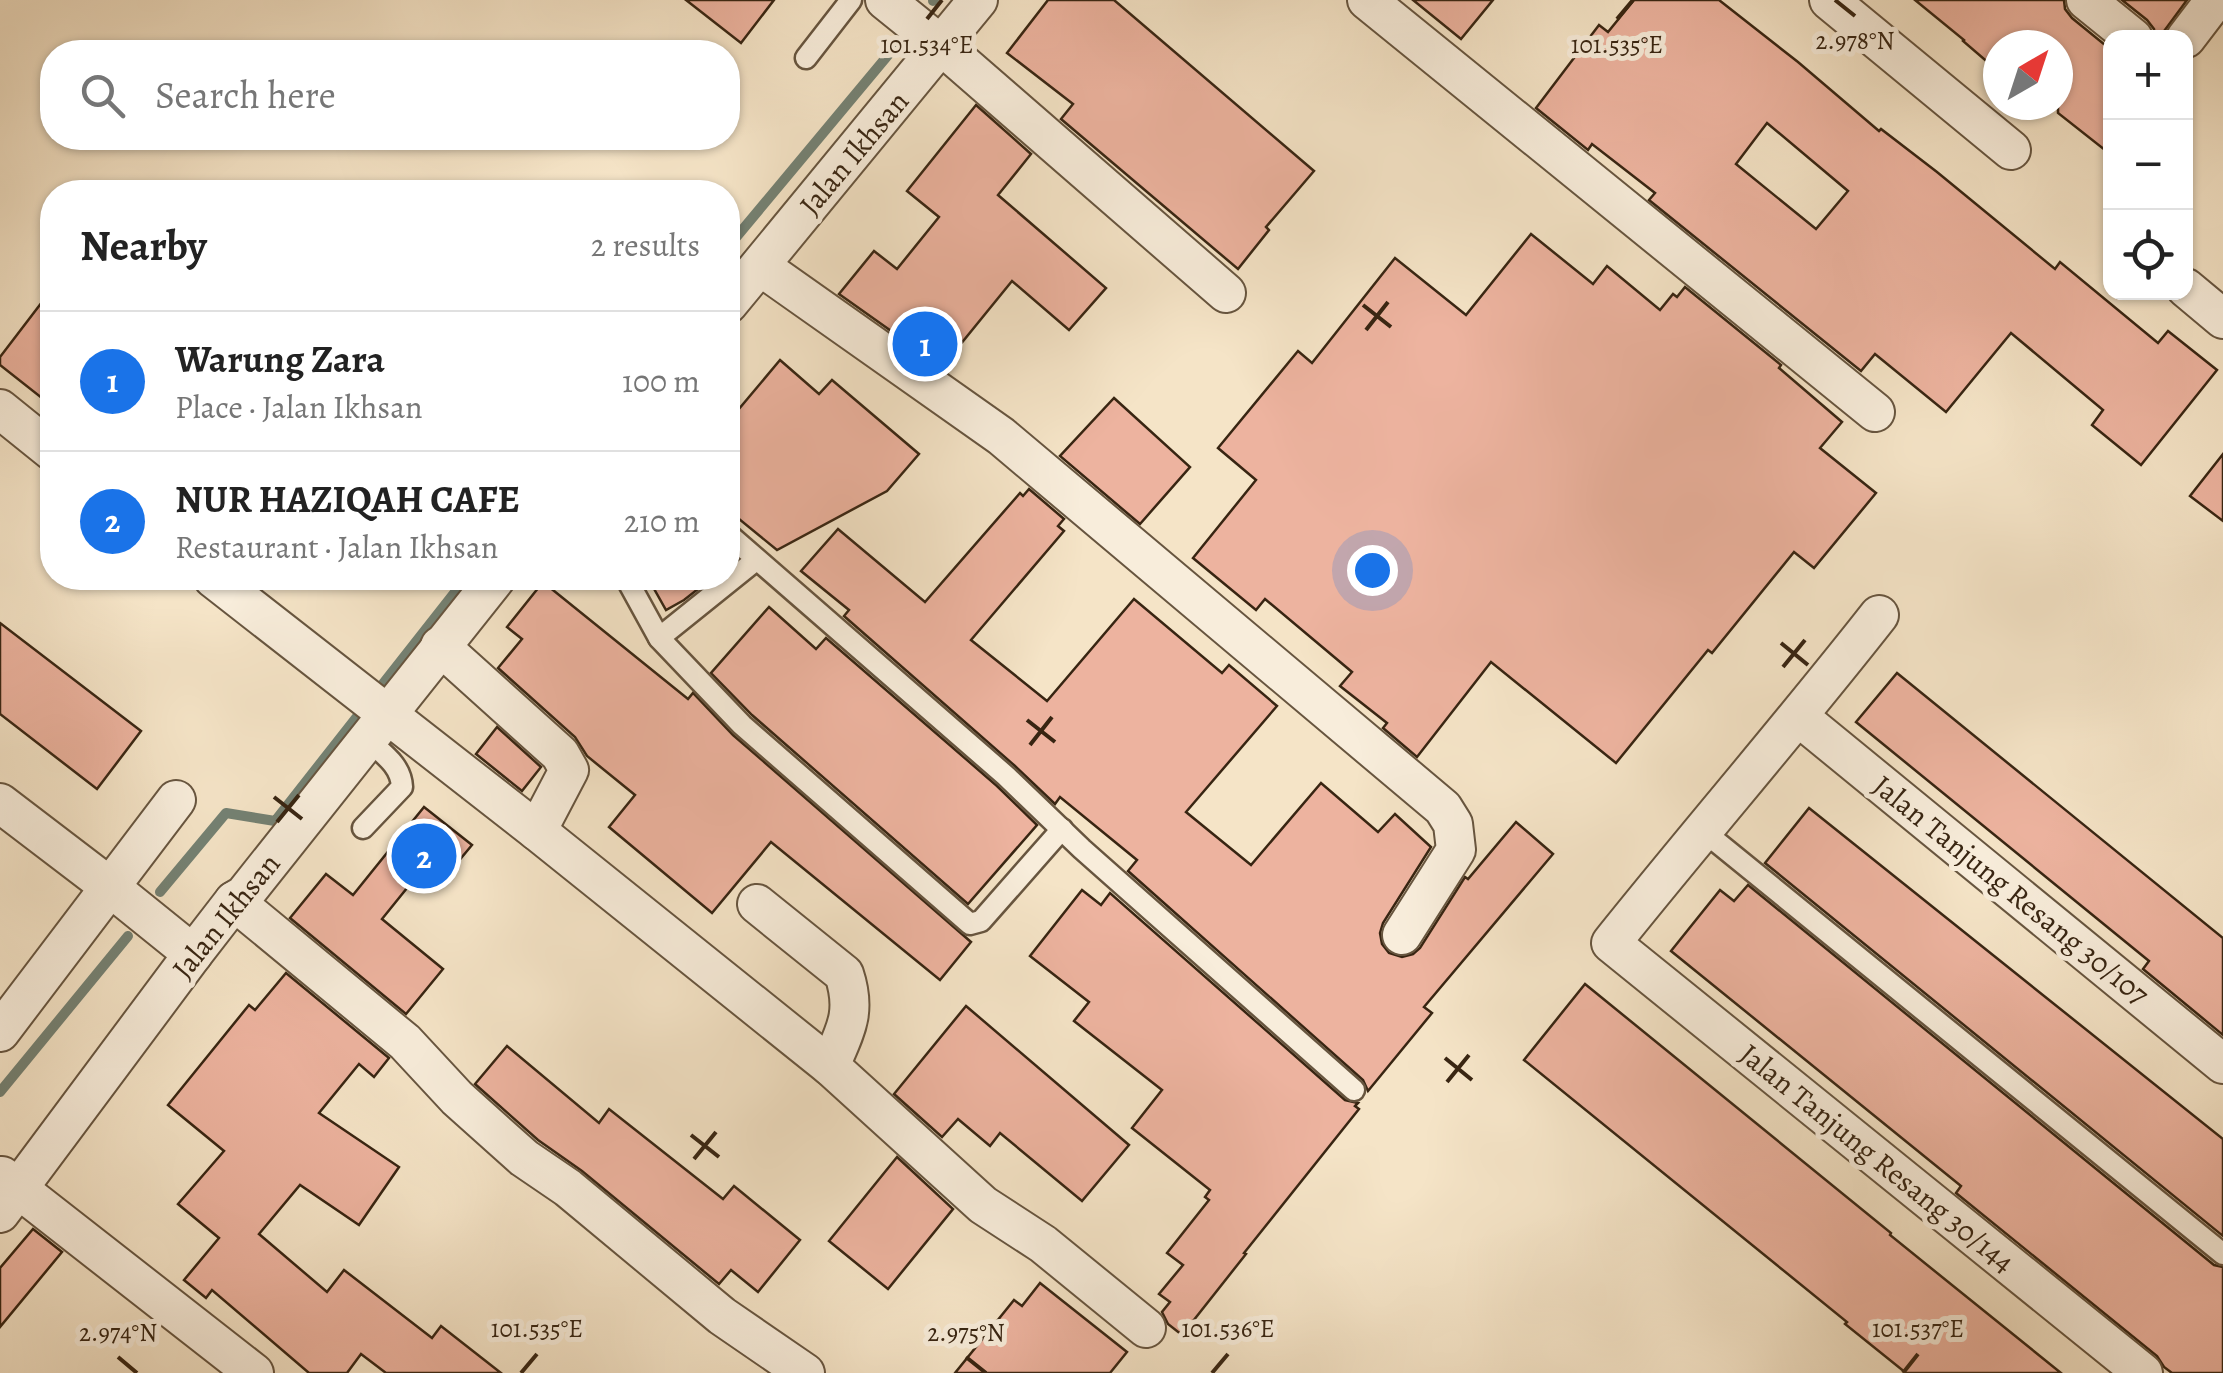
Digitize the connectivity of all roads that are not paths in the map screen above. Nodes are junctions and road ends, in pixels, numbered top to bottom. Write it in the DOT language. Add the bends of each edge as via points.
graph roads {
  1 [pos="850,0"];
  2 [pos="884,0"];
  3 [pos="978,0"];
  4 [pos="1367,0"];
  5 [pos="1829,0"];
  6 [pos="2086,0"];
  7 [pos="2215,0"];
  8 [pos="2123,30"];
  9 [pos="2192,30"];
  10 [pos="942,46"];
  11 [pos="806,58"];
  12 [pos="2011,150"];
  13 [pos="760,266"];
  14 [pos="740,290"];
  15 [pos="1226,293"];
  16 [pos="2193,294"];
  17 [pos="2223,318"];
  18 [pos="0,409"];
  19 [pos="1875,412"];
  20 [pos="40,441"];
  21 [pos="740,545"];
  22 [pos="756,560"];
  23 [pos="740,573"];
  24 [pos="228,590"];
  25 [pos="486,590"];
  26 [pos="633,590"];
  27 [pos="719,590"];
  28 [pos="1879,616"];
  29 [pos="659,638"];
  30 [pos="440,646"];
  31 [pos="374,713"];
  32 [pos="1799,717"];
  33 [pos="176,800"];
  34 [pos="0,803"];
  35 [pos="363,828"];
  36 [pos="1062,829"];
  37 [pos="1702,830"];
  38 [pos="538,831"];
  39 [pos="119,895"];
  40 [pos="234,902"];
  41 [pos="757,904"];
  42 [pos="1402,934"];
  43 [pos="193,954"];
  44 [pos="0,1032"];
  45 [pos="2223,1064"];
  46 [pos="830,1066"];
  47 [pos="1354,1090"];
  48 [pos="7,1192"];
  49 [pos="2223,1254"];
  50 [pos="1146,1328"];
  51 [pos="254,1373"];
  52 [pos="805,1373"];
  53 [pos="2143,1373"];
  1 -- 11 [label="lane"];
  2 -- 10 [label="street"];
  3 -- 10 [label="street, Jalan Ikhsan"];
  4 -- 19 [label="street"];
  5 -- 12 [label="street"];
  6 -- 8 [label="street"];
  7 -- 9 [label="street"];
  10 -- 13 [label="street, Jalan Ikhsan"];
  10 -- 15 [label="street"];
  13 -- 14 [label="street, Jalan Ikhsan"];
  13 -- 42 [label="street" via="1001,436 1444,808 1456,850"];
  16 -- 17 [label="street"];
  18 -- 20 [label="street"];
  21 -- 22 [label="lane"];
  22 -- 23 [label="lane"];
  22 -- 36 [label="lane"];
  24 -- 31 [label="street"];
  25 -- 30 [label="street, Jalan Ikhsan"];
  26 -- 29 [label="lane"];
  27 -- 29 [label="lane"];
  28 -- 32 [label="street"];
  29 -- 36 [label="lane" via="742,726 970,924 981,921"];
  30 -- 31 [label="street, Jalan Ikhsan"];
  30 -- 38 [label="street" via="566,763 569,770"];
  31 -- 35 [label="lane" via="402,786"];
  31 -- 38 [label="street"];
  31 -- 40 [label="street, Jalan Ikhsan"];
  32 -- 37 [label="street"];
  32 -- 45 [label="street, Jalan Tanjung Resang 30/107"];
  33 -- 39 [label="street"];
  34 -- 39 [label="street"];
  36 -- 47 [label="lane"];
  37 -- 49 [label="lane"];
  37 -- 53 [label="street, Jalan Tanjung Resang 30/144" via="1612,944"];
  38 -- 46 [label="street"];
  39 -- 43 [label="street"];
  39 -- 44 [label="street"];
  40 -- 43 [label="street, Jalan Ikhsan"];
  40 -- 52 [label="street" via="405,1042 524,1158 722,1316"];
  41 -- 46 [label="street" via="844,974 850,1019"];
  43 -- 48 [label="street, Jalan Ikhsan"];
  46 -- 50 [label="street" via="983,1205 1043,1244"];
  48 -- 51 [label="street"];
}
